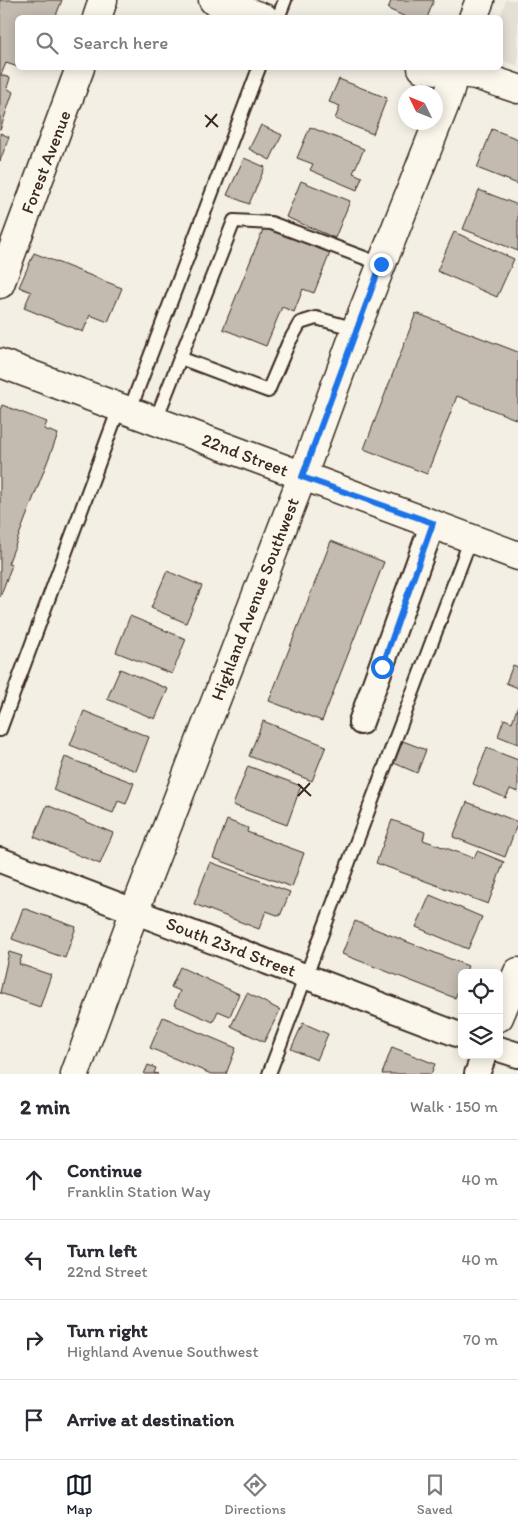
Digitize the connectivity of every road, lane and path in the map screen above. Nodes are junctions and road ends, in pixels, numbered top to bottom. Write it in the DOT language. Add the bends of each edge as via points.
graph roads {
  1 [pos="103,0"];
  2 [pos="213,0"];
  3 [pos="285,0"];
  4 [pos="480,0"];
  5 [pos="98,15"];
  6 [pos="256,15"];
  7 [pos="279,15"];
  8 [pos="474,15"];
  9 [pos="79,70"];
  10 [pos="258,70"];
  11 [pos="454,70"];
  12 [pos="518,89"];
  13 [pos="381,264"];
  14 [pos="0,284"];
  15 [pos="356,329"];
  16 [pos="180,358"];
  17 [pos="0,363"];
  18 [pos="124,410"];
  19 [pos="155,422"];
  20 [pos="302,477"];
  21 [pos="433,523"];
  22 [pos="471,538"];
  23 [pos="518,556"];
  24 [pos="361,722"];
  25 [pos="0,730"];
  26 [pos="0,860"];
  27 [pos="135,910"];
  28 [pos="518,972"];
  29 [pos="306,976"];
  30 [pos="500,1014"];
  31 [pos="458,1034"];
  32 [pos="503,1050"];
  33 [pos="518,1055"];
  34 [pos="483,1059"];
  35 [pos="75,1074"];
  36 [pos="269,1074"];
  37 [pos="477,1074"];
  1 -- 5 [label="street"];
  2 -- 6 [label="street"];
  3 -- 7 [label="lane"];
  4 -- 8 [label="street"];
  9 -- 14 [label="street, Forest Avenue"];
  10 -- 18 [label="lane"];
  11 -- 12 [label="street"];
  11 -- 13 [label="street, Highland Avenue Southwest" via="449,94"];
  13 -- 15 [label="street, Highland Avenue Southwest"];
  13 -- 16 [label="lane" via="271,223 234,221"];
  15 -- 16 [label="lane" via="316,318 300,323 268,391"];
  15 -- 20 [label="street, Highland Avenue Southwest"];
  16 -- 19 [label="lane"];
  17 -- 18 [label="street, 22nd Street"];
  18 -- 19 [label="street, 22nd Street"];
  18 -- 25 [label="lane"];
  19 -- 20 [label="street, 22nd Street"];
  20 -- 21 [label="street, 22nd Street"];
  20 -- 27 [label="street, Highland Avenue Southwest"];
  21 -- 22 [label="street, 22nd Street"];
  21 -- 24 [label="street"];
  22 -- 23 [label="street, 22nd Street"];
  22 -- 29 [label="lane"];
  26 -- 27 [label="street, South 23rd Street"];
  27 -- 29 [label="street, South 23rd Street"];
  27 -- 35 [label="street, Highland Avenue Southwest"];
  28 -- 30 [label="street"];
  29 -- 31 [label="street, South 23rd Street"];
  29 -- 36 [label="lane"];
  32 -- 33 [label="street"];
  34 -- 37 [label="street"];
}
